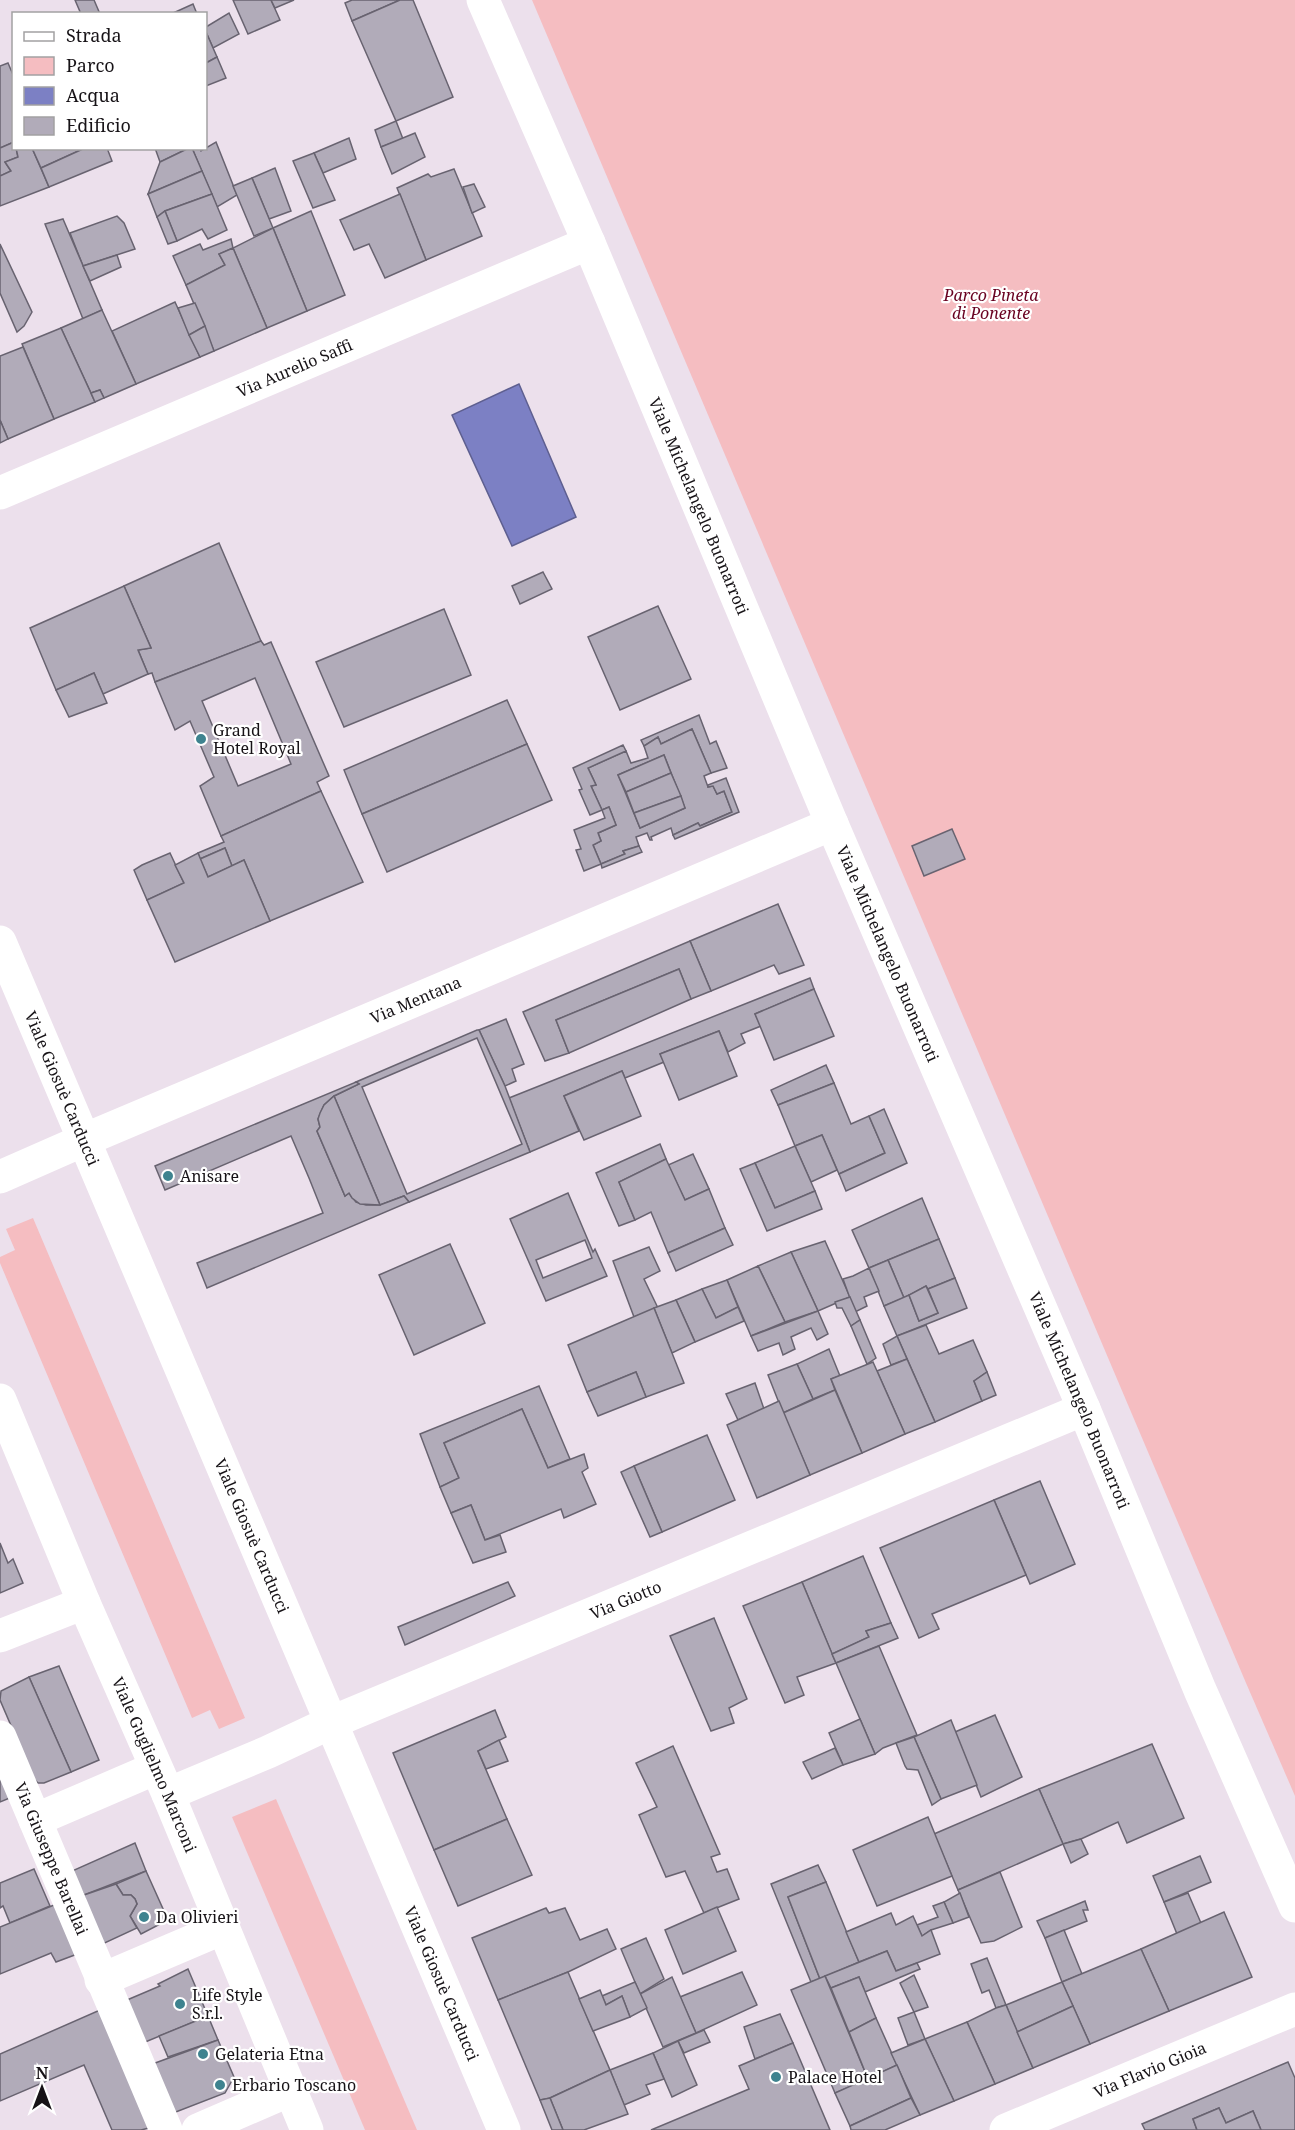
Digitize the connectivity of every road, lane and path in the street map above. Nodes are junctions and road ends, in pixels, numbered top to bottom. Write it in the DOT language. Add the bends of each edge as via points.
graph roads {
  1 [pos="483,0"];
  2 [pos="589,243"];
  3 [pos="0,493"];
  4 [pos="832,824"];
  5 [pos="0,942"];
  6 [pos="84,1140"];
  7 [pos="0,1177"];
  8 [pos="0,1400"];
  9 [pos="1084,1409"];
  10 [pos="84,1603"];
  11 [pos="0,1636"];
  12 [pos="332,1722"];
  13 [pos="0,1737"];
  14 [pos="162,1781"];
  15 [pos="35,1820"];
  16 [pos="1295,1906"];
  17 [pos="223,1928"];
  18 [pos="101,1980"];
  19 [pos="1295,2009"];
  20 [pos="290,2090"];
  21 [pos="166,2130"];
  22 [pos="198,2130"];
  23 [pos="307,2130"];
  24 [pos="504,2130"];
  25 [pos="1006,2130"];
  1 -- 2 [label="street, Viale Michelangelo Buonarroti"];
  2 -- 3 [label="street, Via Aurelio Saffi"];
  2 -- 4 [label="street, Viale Michelangelo Buonarroti"];
  4 -- 6 [label="street, Via Mentana"];
  4 -- 9 [label="street, Viale Michelangelo Buonarroti"];
  5 -- 6 [label="street, Viale Giosuè Carducci"];
  6 -- 7 [label="street, Via Mentana"];
  6 -- 12 [label="street, Viale Giosuè Carducci"];
  8 -- 10 [label="street, Viale Guglielmo Marconi"];
  9 -- 12 [label="street, Via Giotto"];
  9 -- 16 [label="street, Viale Michelangelo Buonarroti" via="1200,1690"];
  10 -- 11 [label="street"];
  10 -- 14 [label="street, Viale Guglielmo Marconi"];
  12 -- 14 [label="street, Via Giotto" via="268,1752"];
  12 -- 24 [label="street, Viale Giosuè Carducci"];
  13 -- 15 [label="street, Via Giuseppe Barellai"];
  14 -- 15 [label="street, Via Giotto"];
  14 -- 17 [label="street, Viale Guglielmo Marconi"];
  15 -- 18 [label="street, Via Giuseppe Barellai"];
  17 -- 18 [label="street"];
  17 -- 20 [label="street, Viale Guglielmo Marconi"];
  18 -- 21 [label="street, Via Giuseppe Barellai"];
  19 -- 25 [label="street, Via Flavio Gioia"];
  20 -- 22 [label="street"];
  20 -- 23 [label="street, Viale Guglielmo Marconi"];
}
